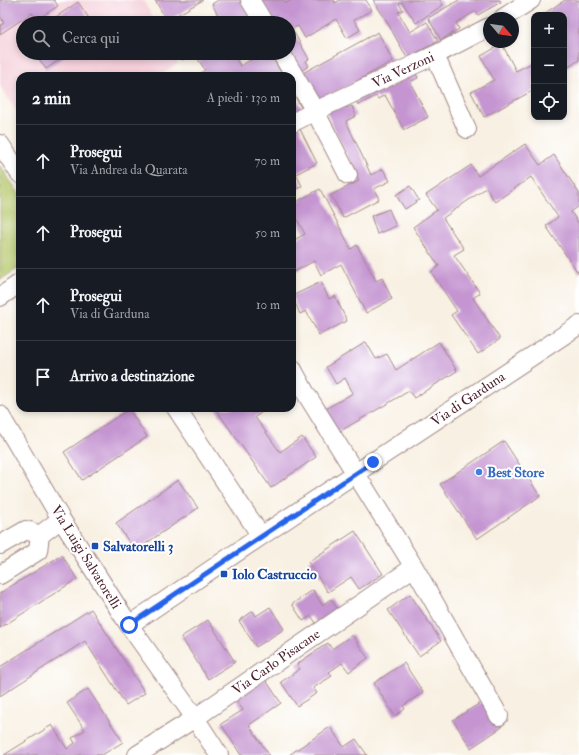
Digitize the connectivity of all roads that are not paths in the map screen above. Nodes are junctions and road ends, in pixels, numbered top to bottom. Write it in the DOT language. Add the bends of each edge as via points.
graph roads {
  1 [pos="250,0"];
  2 [pos="532,0"];
  3 [pos="513,12"];
  4 [pos="260,16"];
  5 [pos="483,30"];
  6 [pos="435,55"];
  7 [pos="285,60"];
  8 [pos="292,72"];
  9 [pos="296,79"];
  10 [pos="315,111"];
  11 [pos="296,121"];
  12 [pos="467,129"];
  13 [pos="0,144"];
  14 [pos="16,168"];
  15 [pos="348,175"];
  16 [pos="16,286"];
  17 [pos="0,296"];
  18 [pos="579,325"];
  19 [pos="296,375"];
  20 [pos="179,412"];
  21 [pos="0,415"];
  22 [pos="356,473"];
  23 [pos="61,519"];
  24 [pos="40,535"];
  25 [pos="261,536"];
  26 [pos="0,545"];
  27 [pos="414,567"];
  28 [pos="0,575"];
  29 [pos="129,625"];
  30 [pos="499,716"];
  31 [pos="195,718"];
  32 [pos="138,755"];
  33 [pos="219,755"];
  1 -- 4 [label="street"];
  2 -- 3 [label="street"];
  5 -- 6 [label="street, Via Verzoni"];
  6 -- 10 [label="street, Via Verzoni"];
  6 -- 12 [label="street"];
  7 -- 8 [label="street"];
  9 -- 10 [label="street"];
  10 -- 11 [label="street, Via Verzoni"];
  10 -- 15 [label="street"];
  13 -- 14 [label="street"];
  16 -- 17 [label="street"];
  18 -- 22 [label="street, Via di Garduna"];
  19 -- 22 [label="street"];
  20 -- 25 [label="street"];
  21 -- 23 [label="street, Via Luigi Salvatorelli"];
  22 -- 25 [label="street, Via di Garduna"];
  22 -- 27 [label="street"];
  23 -- 24 [label="street"];
  23 -- 29 [label="street, Via Luigi Salvatorelli"];
  24 -- 26 [label="street" via="26,530"];
  24 -- 28 [label="street" via="38,550"];
  25 -- 29 [label="street, Via di Garduna"];
  27 -- 30 [label="street"];
  27 -- 31 [label="street, Via Carlo Pisacane"];
  29 -- 31 [label="street, Via Luigi Salvatorelli"];
  31 -- 32 [label="street, Via Carlo Pisacane"];
  31 -- 33 [label="street, Via Luigi Salvatorelli"];
}
